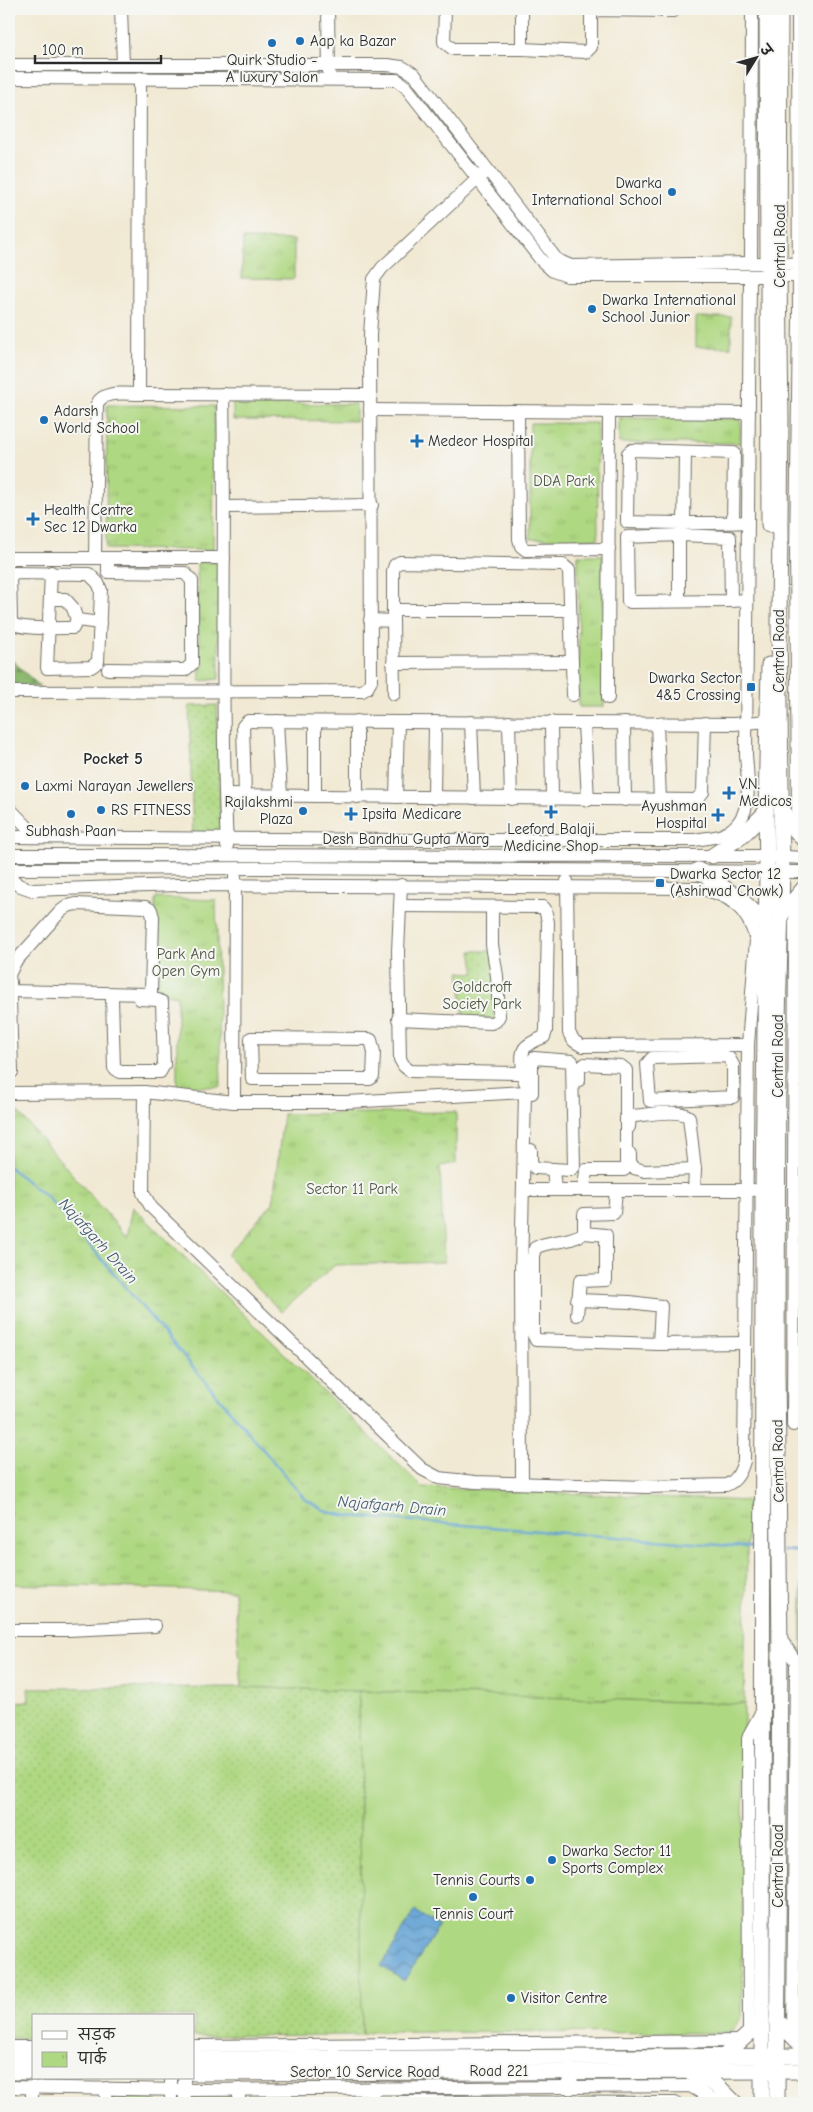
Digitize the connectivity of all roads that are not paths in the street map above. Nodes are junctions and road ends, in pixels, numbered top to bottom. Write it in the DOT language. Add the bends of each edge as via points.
graph roads {
  1 [pos="121,9"];
  2 [pos="328,9"];
  3 [pos="445,9"];
  4 [pos="522,9"];
  5 [pos="591,9"];
  6 [pos="676,9"];
  7 [pos="752,9"];
  8 [pos="767,9"];
  9 [pos="780,9"];
  10 [pos="798,9"];
  11 [pos="522,49"];
  12 [pos="9,65"];
  13 [pos="123,65"];
  14 [pos="329,72"];
  15 [pos="801,74"];
  16 [pos="9,78"];
  17 [pos="140,78"];
  18 [pos="487,170"];
  19 [pos="477,179"];
  20 [pos="751,263"];
  21 [pos="774,270"];
  22 [pos="802,270"];
  23 [pos="750,276"];
  24 [pos="139,394"];
  25 [pos="223,394"];
  26 [pos="370,395"];
  27 [pos="370,410"];
  28 [pos="518,411"];
  29 [pos="609,412"];
  30 [pos="749,413"];
  31 [pos="801,446"];
  32 [pos="685,452"];
  33 [pos="801,468"];
  34 [pos="372,506"];
  35 [pos="226,507"];
  36 [pos="609,522"];
  37 [pos="627,522"];
  38 [pos="748,522"];
  39 [pos="733,523"];
  40 [pos="681,530"];
  41 [pos="780,533"];
  42 [pos="627,537"];
  43 [pos="609,544"];
  44 [pos="521,546"];
  45 [pos="800,554"];
  46 [pos="9,558"];
  47 [pos="95,558"];
  48 [pos="108,558"];
  49 [pos="224,558"];
  50 [pos="519,564"];
  51 [pos="51,572"];
  52 [pos="108,572"];
  53 [pos="9,573"];
  54 [pos="50,599"];
  55 [pos="748,600"];
  56 [pos="679,601"];
  57 [pos="732,601"];
  58 [pos="570,610"];
  59 [pos="393,615"];
  60 [pos="77,620"];
  61 [pos="370,620"];
  62 [pos="100,623"];
  63 [pos="50,627"];
  64 [pos="572,662"];
  65 [pos="393,663"];
  66 [pos="108,669"];
  67 [pos="9,692"];
  68 [pos="108,692"];
  69 [pos="224,692"];
  70 [pos="394,694"];
  71 [pos="574,695"];
  72 [pos="608,698"];
  73 [pos="801,704"];
  74 [pos="277,721"];
  75 [pos="768,721"];
  76 [pos="315,722"];
  77 [pos="357,722"];
  78 [pos="398,722"];
  79 [pos="435,722"];
  80 [pos="471,722"];
  81 [pos="509,722"];
  82 [pos="551,722"];
  83 [pos="584,723"];
  84 [pos="624,723"];
  85 [pos="657,723"];
  86 [pos="705,723"];
  87 [pos="747,723"];
  88 [pos="746,755"];
  89 [pos="767,756"];
  90 [pos="226,795"];
  91 [pos="245,796"];
  92 [pos="281,796"];
  93 [pos="315,796"];
  94 [pos="358,797"];
  95 [pos="396,797"];
  96 [pos="434,798"];
  97 [pos="474,798"];
  98 [pos="511,799"];
  99 [pos="552,799"];
  100 [pos="588,800"];
  101 [pos="626,800"];
  102 [pos="660,800"];
  103 [pos="780,805"];
  104 [pos="9,808"];
  105 [pos="766,812"];
  106 [pos="804,825"];
  107 [pos="9,837"];
  108 [pos="37,837"];
  109 [pos="226,839"];
  110 [pos="804,840"];
  111 [pos="9,855"];
  112 [pos="227,856"];
  113 [pos="712,856"];
  114 [pos="804,858"];
  115 [pos="774,863"];
  116 [pos="235,868"];
  117 [pos="9,869"];
  118 [pos="567,870"];
  119 [pos="698,870"];
  120 [pos="804,872"];
  121 [pos="9,875"];
  122 [pos="234,885"];
  123 [pos="401,885"];
  124 [pos="568,888"];
  125 [pos="804,888"];
  126 [pos="804,896"];
  127 [pos="400,906"];
  128 [pos="492,907"];
  129 [pos="780,915"];
  130 [pos="767,927"];
  131 [pos="10,994"];
  132 [pos="112,998"];
  133 [pos="398,1019"];
  134 [pos="748,1045"];
  135 [pos="12,1072"];
  136 [pos="160,1072"];
  137 [pos="523,1076"];
  138 [pos="234,1077"];
  139 [pos="252,1079"];
  140 [pos="9,1092"];
  141 [pos="144,1092"];
  142 [pos="525,1092"];
  143 [pos="162,1094"];
  144 [pos="733,1097"];
  145 [pos="748,1097"];
  146 [pos="234,1102"];
  147 [pos="798,1153"];
  148 [pos="553,1169"];
  149 [pos="695,1169"];
  150 [pos="586,1170"];
  151 [pos="624,1170"];
  152 [pos="524,1190"];
  153 [pos="555,1190"];
  154 [pos="584,1190"];
  155 [pos="620,1190"];
  156 [pos="694,1190"];
  157 [pos="748,1190"];
  158 [pos="763,1190"];
  159 [pos="584,1234"];
  160 [pos="577,1300"];
  161 [pos="577,1315"];
  162 [pos="799,1322"];
  163 [pos="746,1343"];
  164 [pos="659,1344"];
  165 [pos="745,1391"];
  166 [pos="763,1394"];
  167 [pos="777,1424"];
  168 [pos="799,1425"];
  169 [pos="522,1482"];
  170 [pos="155,1626"];
  171 [pos="9,1630"];
  172 [pos="780,1638"];
  173 [pos="762,1711"];
  174 [pos="770,2021"];
  175 [pos="793,2036"];
  176 [pos="745,2038"];
  177 [pos="195,2046"];
  178 [pos="9,2047"];
  179 [pos="32,2047"];
  180 [pos="804,2048"];
  181 [pos="531,2050"];
  182 [pos="724,2056"];
  183 [pos="770,2056"];
  184 [pos="804,2056"];
  185 [pos="9,2059"];
  186 [pos="32,2059"];
  187 [pos="195,2059"];
  188 [pos="686,2070"];
  189 [pos="570,2071"];
  190 [pos="761,2071"];
  191 [pos="777,2071"];
  192 [pos="804,2071"];
  193 [pos="9,2072"];
  194 [pos="195,2073"];
  195 [pos="32,2080"];
  196 [pos="33,2080"];
  197 [pos="171,2084"];
  198 [pos="185,2084"];
  199 [pos="9,2087"];
  200 [pos="570,2087"];
  201 [pos="106,2088"];
  202 [pos="372,2088"];
  203 [pos="397,2088"];
  204 [pos="239,2089"];
  205 [pos="400,2102"];
  206 [pos="32,2103"];
  207 [pos="106,2103"];
  208 [pos="171,2103"];
  209 [pos="185,2103"];
  210 [pos="239,2103"];
  211 [pos="373,2103"];
  212 [pos="674,2103"];
  213 [pos="720,2103"];
  214 [pos="735,2103"];
  215 [pos="762,2103"];
  216 [pos="777,2103"];
  1 -- 13 [label="street"];
  2 -- 14 [label="street"];
  3 -- 11 [label="street" via="444,42 453,49"];
  4 -- 11 [label="street"];
  5 -- 6 [label="street"];
  5 -- 11 [label="street" via="591,47 586,52"];
  7 -- 20 [label="street"];
  8 -- 21 [label="main road, Central Road"];
  9 -- 21 [label="main road, Central Road"];
  10 -- 15 [label="street"];
  12 -- 13 [label="street"];
  13 -- 14 [label="street"];
  14 -- 17 [label="street"];
  14 -- 18 [label="street" via="387,65 402,67 414,74"];
  14 -- 19 [label="street" via="397,80 406,87"];
  15 -- 22 [label="street"];
  16 -- 17 [label="street"];
  17 -- 24 [label="street"];
  18 -- 19 [label="street"];
  18 -- 20 [label="street" via="557,260 571,266"];
  19 -- 23 [label="street" via="541,260 553,271 567,276"];
  19 -- 26 [label="street" via="374,279"];
  20 -- 21 [label="street"];
  21 -- 22 [label="street"];
  21 -- 23 [label="street"];
  21 -- 41 [label="main road, Central Road" via="781,418"];
  21 -- 75 [label="main road, Central Road"];
  22 -- 31 [label="street"];
  23 -- 30 [label="street"];
  24 -- 25 [label="street"];
  24 -- 47 [label="street" via="105,395 96,404"];
  25 -- 26 [label="street"];
  25 -- 35 [label="street"];
  26 -- 27 [label="street"];
  27 -- 28 [label="street"];
  27 -- 34 [label="street"];
  28 -- 29 [label="street"];
  28 -- 44 [label="street"];
  29 -- 30 [label="street"];
  29 -- 36 [label="street"];
  30 -- 38 [label="street"];
  31 -- 33 [label="street"];
  32 -- 37 [label="street" via="632,450 628,453"];
  32 -- 39 [label="street" via="734,453"];
  32 -- 40 [label="street"];
  33 -- 45 [label="street"];
  34 -- 35 [label="street"];
  34 -- 61 [label="street"];
  35 -- 49 [label="street"];
  36 -- 37 [label="street"];
  36 -- 43 [label="street"];
  37 -- 40 [label="street"];
  38 -- 39 [label="street"];
  38 -- 55 [label="street"];
  39 -- 40 [label="street"];
  40 -- 42 [label="street"];
  40 -- 56 [label="street"];
  40 -- 57 [label="street" via="730,537"];
  41 -- 45 [label="street"];
  41 -- 103 [label="main road, Central Road"];
  42 -- 43 [label="street"];
  42 -- 56 [label="street" via="628,601"];
  43 -- 44 [label="street" via="526,550"];
  43 -- 72 [label="street"];
  44 -- 50 [label="street"];
  45 -- 73 [label="street"];
  46 -- 47 [label="street"];
  47 -- 48 [label="street"];
  48 -- 49 [label="street"];
  48 -- 52 [label="street"];
  49 -- 69 [label="street"];
  50 -- 58 [label="street" via="567,566"];
  50 -- 59 [label="street" via="400,562 392,571"];
  51 -- 53 [label="street"];
  51 -- 54 [label="street"];
  51 -- 62 [label="street" via="84,573 94,578 101,590"];
  52 -- 66 [label="street"];
  52 -- 66 [label="street" via="185,573 192,581 192,664 185,670"];
  53 -- 63 [label="street" via="11,622 17,626"];
  54 -- 60 [label="street" via="65,599"];
  54 -- 63 [label="street"];
  55 -- 57 [label="street"];
  55 -- 87 [label="street"];
  56 -- 57 [label="street"];
  58 -- 59 [label="street"];
  58 -- 64 [label="street"];
  59 -- 61 [label="street"];
  59 -- 65 [label="street"];
  60 -- 62 [label="street"];
  60 -- 63 [label="street" via="73,628"];
  61 -- 69 [label="street" via="371,680 362,691"];
  62 -- 63 [label="street" via="100,659 92,667 47,668"];
  64 -- 65 [label="street"];
  64 -- 71 [label="street"];
  65 -- 70 [label="street"];
  66 -- 68 [label="street"];
  67 -- 68 [label="street"];
  68 -- 69 [label="street"];
  69 -- 90 [label="street"];
  73 -- 106 [label="street" via="798,809"];
  74 -- 76 [label="street"];
  74 -- 91 [label="street" via="248,721 243,726"];
  74 -- 92 [label="street"];
  75 -- 87 [label="street"];
  75 -- 89 [label="main road, Central Road"];
  76 -- 77 [label="street"];
  76 -- 93 [label="street"];
  77 -- 78 [label="street"];
  77 -- 94 [label="street"];
  78 -- 79 [label="street"];
  78 -- 95 [label="street"];
  79 -- 80 [label="street"];
  79 -- 96 [label="street"];
  80 -- 81 [label="street"];
  80 -- 97 [label="street"];
  81 -- 82 [label="street"];
  81 -- 98 [label="street"];
  82 -- 83 [label="street"];
  82 -- 99 [label="street"];
  83 -- 84 [label="street"];
  83 -- 100 [label="street"];
  84 -- 85 [label="street"];
  84 -- 101 [label="street"];
  85 -- 86 [label="street"];
  85 -- 102 [label="street"];
  86 -- 87 [label="street"];
  86 -- 102 [label="street" via="703,792 696,800"];
  87 -- 88 [label="street"];
  88 -- 89 [label="street"];
  88 -- 109 [label="street" via="746,810 737,824 722,835 695,840"];
  89 -- 105 [label="main road, Central Road"];
  90 -- 91 [label="street"];
  90 -- 109 [label="street"];
  91 -- 92 [label="street"];
  92 -- 93 [label="street"];
  93 -- 94 [label="street"];
  94 -- 95 [label="street"];
  95 -- 96 [label="street"];
  96 -- 97 [label="street"];
  97 -- 98 [label="street"];
  98 -- 99 [label="street"];
  99 -- 100 [label="street"];
  100 -- 101 [label="street"];
  101 -- 102 [label="street"];
  103 -- 110 [label="main road"];
  103 -- 115 [label="main road, Central Road"];
  104 -- 108 [label="street"];
  105 -- 113 [label="main road" via="742,836"];
  105 -- 115 [label="main road, Central Road"];
  107 -- 108 [label="street"];
  108 -- 109 [label="street"];
  109 -- 112 [label="street"];
  111 -- 112 [label="street, Desh Bandhu Gupta Marg"];
  112 -- 113 [label="street, Desh Bandhu Gupta Marg"];
  113 -- 115 [label="street, Desh Bandhu Gupta Marg"];
  114 -- 115 [label="street, Desh Bandhu Gupta Marg"];
  115 -- 119 [label="street, Desh Bandhu Gupta Marg"];
  115 -- 120 [label="street, Desh Bandhu Gupta Marg"];
  115 -- 129 [label="main road, Central Road"];
  115 -- 130 [label="main road, Central Road"];
  116 -- 117 [label="street, Desh Bandhu Gupta Marg"];
  116 -- 118 [label="street, Desh Bandhu Gupta Marg"];
  116 -- 122 [label="street"];
  118 -- 119 [label="street, Desh Bandhu Gupta Marg"];
  118 -- 124 [label="street"];
  119 -- 130 [label="main road" via="744,901"];
  121 -- 122 [label="street" via="18,885 32,890"];
  122 -- 123 [label="street"];
  122 -- 138 [label="street"];
  123 -- 124 [label="street"];
  123 -- 127 [label="street"];
  124 -- 134 [label="street" via="697,888 714,891 730,900 752,925 756,940"];
  124 -- 134 [label="street" via="569,1032 574,1041 582,1046"];
  125 -- 129 [label="main road"];
  126 -- 147 [label="street" via="795,918"];
  127 -- 128 [label="street"];
  127 -- 133 [label="street"];
  128 -- 133 [label="street" via="499,1016 496,1021"];
  128 -- 137 [label="street" via="543,907 548,922 546,1031 544,1037 528,1042 522,1051"];
  129 -- 167 [label="main road, Central Road"];
  130 -- 158 [label="main road, Central Road"];
  131 -- 131 [label="street" via="9,976 15,962 68,906 146,907 151,910 151,993"];
  131 -- 132 [label="street"];
  131 -- 135 [label="street"];
  132 -- 136 [label="street" via="114,1068 120,1072"];
  132 -- 136 [label="street" via="162,1002 164,1065"];
  133 -- 137 [label="street" via="400,1059 410,1071 519,1073"];
  134 -- 145 [label="street"];
  136 -- 143 [label="street"];
  137 -- 142 [label="street"];
  138 -- 139 [label="street"];
  138 -- 146 [label="street"];
  139 -- 139 [label="street" via="251,1038 371,1040 374,1052 373,1076 370,1079"];
  140 -- 141 [label="street"];
  141 -- 143 [label="street"];
  141 -- 169 [label="street" via="143,1192 151,1207 422,1469 439,1478"];
  142 -- 146 [label="street" via="347,1102"];
  142 -- 152 [label="street"];
  143 -- 146 [label="street"];
  144 -- 144 [label="street" via="730,1058 652,1058 648,1061 650,1101"];
  144 -- 145 [label="street"];
  145 -- 157 [label="street"];
  147 -- 162 [label="street"];
  148 -- 148 [label="street" via="535,1168 531,1162 532,1061 537,1058 570,1060 573,1064 574,1167 570,1170"];
  148 -- 153 [label="street"];
  149 -- 149 [label="street" via="690,1117 674,1112 630,1117 630,1162 634,1168 645,1171"];
  149 -- 156 [label="street"];
  150 -- 151 [label="street"];
  150 -- 151 [label="street" via="577,1164 579,1069 585,1064 621,1066 626,1070 627,1166"];
  150 -- 154 [label="street"];
  151 -- 155 [label="street"];
  152 -- 153 [label="street"];
  152 -- 169 [label="street"];
  153 -- 154 [label="street"];
  154 -- 155 [label="street"];
  155 -- 156 [label="street"];
  155 -- 159 [label="street" via="614,1213 584,1214"];
  156 -- 157 [label="street"];
  157 -- 158 [label="street"];
  157 -- 163 [label="street"];
  158 -- 166 [label="main road, Central Road"];
  159 -- 160 [label="street" via="606,1235 606,1280 580,1281"];
  159 -- 164 [label="street" via="535,1248 536,1340"];
  160 -- 161 [label="street"];
  160 -- 164 [label="street" via="661,1306"];
  162 -- 168 [label="street"];
  163 -- 164 [label="street"];
  163 -- 165 [label="street"];
  165 -- 166 [label="street"];
  165 -- 169 [label="street" via="744,1460 742,1471 730,1483 646,1487"];
  166 -- 173 [label="main road, Central Road"];
  167 -- 168 [label="street"];
  167 -- 172 [label="main road, Central Road"];
  170 -- 171 [label="street"];
  172 -- 174 [label="main road, Central Road"];
  172 -- 175 [label="street" via="796,1662"];
  173 -- 174 [label="main road, Central Road"];
  173 -- 176 [label="street" via="748,1739"];
  174 -- 175 [label="main road"];
  174 -- 176 [label="main road"];
  174 -- 183 [label="main road, Central Road"];
  175 -- 180 [label="main road"];
  176 -- 181 [label="street"];
  176 -- 182 [label="main road"];
  177 -- 181 [label="street"];
  178 -- 179 [label="street"];
  181 -- 182 [label="main road, Road 221"];
  181 -- 187 [label="main road, Road 221"];
  182 -- 183 [label="main road, Road 221"];
  183 -- 184 [label="main road, Road 221"];
  183 -- 190 [label="main road, Central Road"];
  183 -- 191 [label="main road, Central Road"];
  185 -- 186 [label="main road"];
  188 -- 189 [label="main road, Road 221"];
  188 -- 190 [label="main road, Road 221"];
  188 -- 214 [label="main road" via="718,2086"];
  189 -- 194 [label="main road, Road 221"];
  189 -- 200 [label="main road"];
  190 -- 191 [label="main road, Road 221"];
  190 -- 215 [label="main road, Central Road"];
  191 -- 192 [label="main road, Road 221"];
  191 -- 216 [label="main road, Central Road"];
  193 -- 195 [label="main road"];
  196 -- 199 [label="street, Sector 10 Service Road"];
  196 -- 201 [label="street, Sector 10 Service Road"];
  196 -- 206 [label="street"];
  197 -- 198 [label="street, Sector 10 Service Road"];
  197 -- 201 [label="street, Sector 10 Service Road"];
  197 -- 208 [label="street"];
  198 -- 204 [label="street, Sector 10 Service Road"];
  198 -- 209 [label="street"];
  200 -- 203 [label="street, Sector 10 Service Road"];
  200 -- 213 [label="street, Sector 10 Service Road" via="690,2086"];
  201 -- 207 [label="street"];
  202 -- 203 [label="street, Sector 10 Service Road"];
  202 -- 204 [label="street, Sector 10 Service Road"];
  202 -- 211 [label="street"];
  203 -- 205 [label="street"];
  204 -- 210 [label="street"];
  205 -- 212 [label="street"];
}
